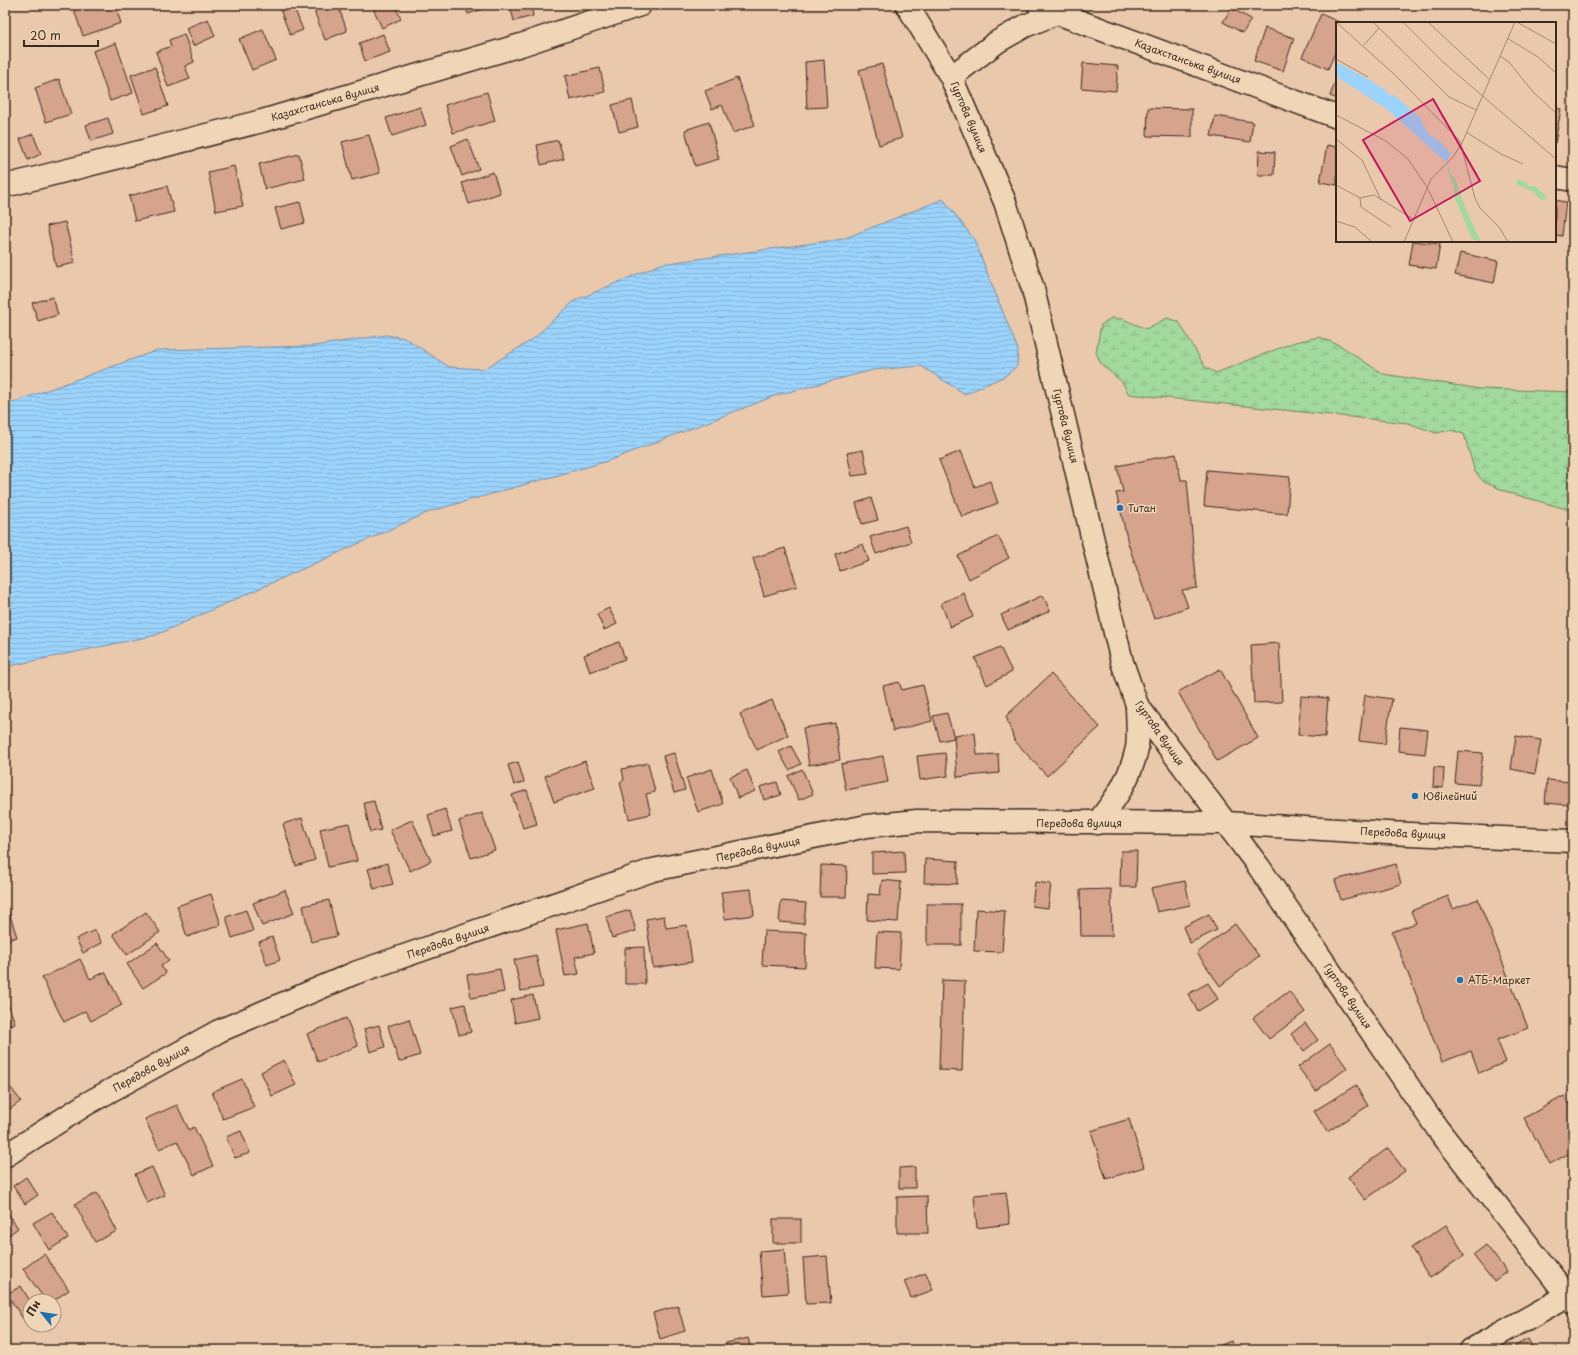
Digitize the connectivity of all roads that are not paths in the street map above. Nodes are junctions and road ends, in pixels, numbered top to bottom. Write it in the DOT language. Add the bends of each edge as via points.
graph roads {
  1 [pos="640,5"];
  2 [pos="907,5"];
  3 [pos="1048,9"];
  4 [pos="951,77"];
  5 [pos="1336,117"];
  6 [pos="1556,177"];
  7 [pos="1573,180"];
  8 [pos="5,186"];
  9 [pos="1137,704"];
  10 [pos="1097,823"];
  11 [pos="1226,823"];
  12 [pos="1573,841"];
  13 [pos="5,1156"];
  14 [pos="1570,1299"];
  15 [pos="1471,1350"];
  1 -- 8 [label="street, Казахстанська вулиця" via="521,45 262,121"];
  2 -- 4 [label="street, Гуртова вулиця"];
  3 -- 4 [label="street" via="997,42"];
  3 -- 5 [label="street, Казахстанська вулиця"];
  4 -- 9 [label="street, Гуртова вулиця" via="1005,202 1033,289 1122,662"];
  6 -- 7 [label="street"];
  9 -- 10 [label="street" via="1137,747 1129,774 1116,799"];
  9 -- 11 [label="street, Гуртова вулиця"];
  10 -- 11 [label="street, Передова вулиця"];
  10 -- 13 [label="street, Передова вулиця" via="917,821 866,826 653,870 355,973 219,1031 88,1103"];
  11 -- 12 [label="street, Передова вулиця"];
  11 -- 14 [label="street, Гуртова вулиця" via="1437,1128"];
  14 -- 15 [label="street"];
}
